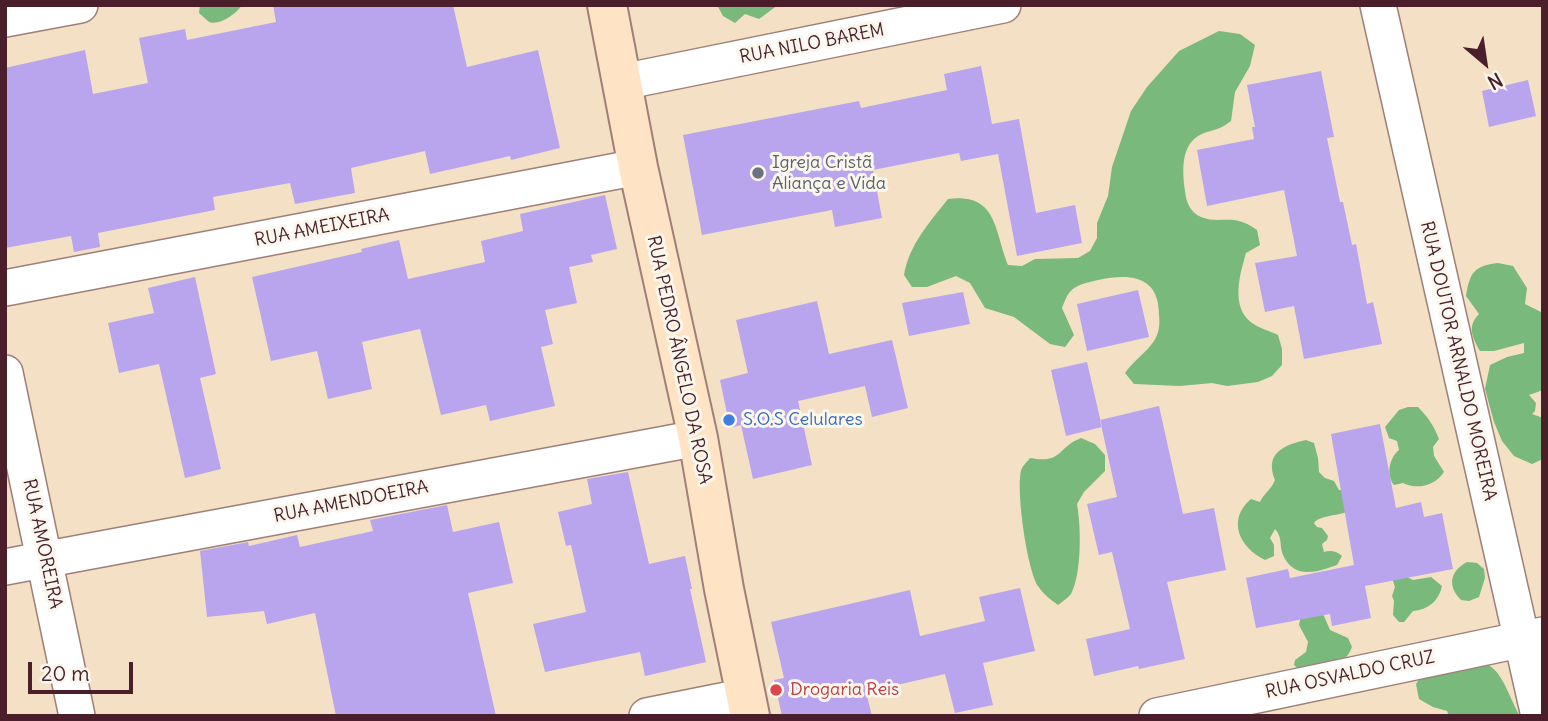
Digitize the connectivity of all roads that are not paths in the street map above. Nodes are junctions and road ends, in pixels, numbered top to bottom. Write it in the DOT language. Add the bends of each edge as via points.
graph roads {
  1 [pos="80,5"];
  2 [pos="607,5"];
  3 [pos="1003,5"];
  4 [pos="1378,5"];
  5 [pos="5,19"];
  6 [pos="622,82"];
  7 [pos="638,167"];
  8 [pos="5,288"];
  9 [pos="5,373"];
  10 [pos="698,438"];
  11 [pos="46,559"];
  12 [pos="5,567"];
  13 [pos="1532,638"];
  14 [pos="749,706"];
  15 [pos="77,716"];
  16 [pos="647,716"];
  17 [pos="1157,716"];
  18 [pos="1539,716"];
  1 -- 5 [label="street"];
  2 -- 6 [label="main road, RUA PEDRO ÂNGELO DA ROSA"];
  3 -- 6 [label="street, RUA NILO BAREM"];
  4 -- 13 [label="street, RUA DOUTOR ARNALDO MOREIRA"];
  6 -- 7 [label="main road, RUA PEDRO ÂNGELO DA ROSA"];
  7 -- 8 [label="street, RUA AMEIXEIRA"];
  7 -- 10 [label="main road, RUA PEDRO ÂNGELO DA ROSA"];
  9 -- 11 [label="street, RUA AMOREIRA"];
  10 -- 11 [label="street, RUA AMENDOEIRA"];
  10 -- 14 [label="main road, RUA PEDRO ÂNGELO DA ROSA"];
  11 -- 12 [label="street, RUA AMENDOEIRA"];
  11 -- 15 [label="street, RUA AMOREIRA"];
  13 -- 17 [label="street, RUA OSVALDO CRUZ"];
  13 -- 18 [label="street, RUA DOUTOR ARNALDO MOREIRA"];
  14 -- 16 [label="street"];
}
